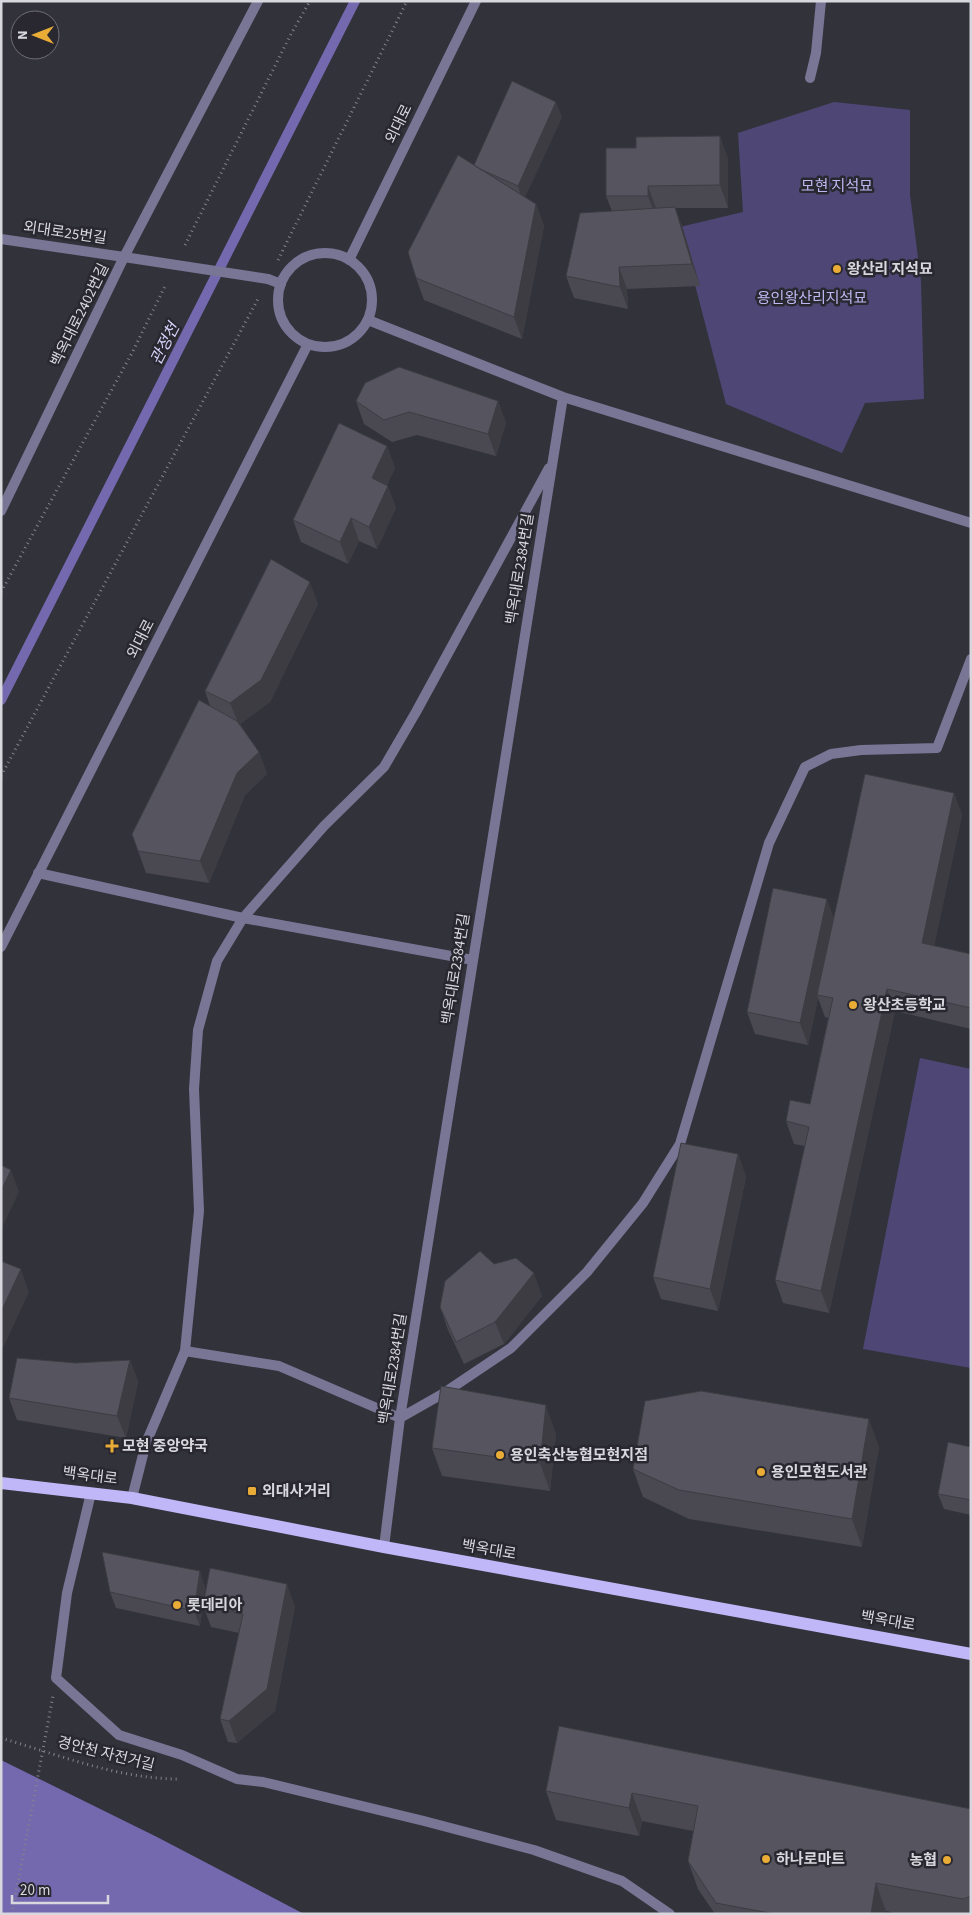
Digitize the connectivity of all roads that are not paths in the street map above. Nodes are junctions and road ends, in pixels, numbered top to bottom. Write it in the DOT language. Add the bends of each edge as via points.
graph roads {
  1 [pos="258,1"];
  2 [pos="476,1"];
  3 [pos="821,1"];
  4 [pos="810,78"];
  5 [pos="1,239"];
  6 [pos="124,257"];
  7 [pos="349,260"];
  8 [pos="281,284"];
  9 [pos="368,320"];
  10 [pos="308,344"];
  11 [pos="564,396"];
  12 [pos="552,462"];
  13 [pos="1,510"];
  14 [pos="971,522"];
  15 [pos="971,659"];
  16 [pos="38,873"];
  17 [pos="243,918"];
  18 [pos="1,947"];
  19 [pos="473,960"];
  20 [pos="185,1352"];
  21 [pos="400,1418"];
  22 [pos="1,1483"];
  23 [pos="91,1492"];
  24 [pos="132,1498"];
  25 [pos="384,1547"];
  26 [pos="971,1654"];
  27 [pos="670,1914"];
  1 -- 6 [label="street, 백옥대로2402번길"];
  2 -- 7 [label="street, 외대로"];
  3 -- 4 [label="street"];
  5 -- 6 [label="street, 외대로25번길"];
  6 -- 8 [label="street, 외대로25번길, bridge"];
  6 -- 13 [label="street, 백옥대로2402번길"];
  7 -- 8 [label="street" via="325,253 309,256 295,264"];
  7 -- 9 [label="street" via="366,277 371,292"];
  8 -- 10 [label="street" via="278,308 282,321 291,333"];
  9 -- 10 [label="street" via="357,335 344,344 316,347"];
  9 -- 11 [label="street"];
  10 -- 16 [label="street, 외대로"];
  11 -- 12 [label="street, 백옥대로2384번길"];
  11 -- 14 [label="street"];
  12 -- 17 [label="street" via="384,767 324,826"];
  12 -- 19 [label="street, 백옥대로2384번길"];
  15 -- 21 [label="street" via="937,748 831,754 805,767 769,843 680,1144 643,1203 587,1272 511,1348"];
  16 -- 17 [label="street"];
  16 -- 18 [label="street, 외대로"];
  17 -- 19 [label="street"];
  17 -- 20 [label="street" via="216,961 198,1030 194,1090 199,1211"];
  19 -- 21 [label="street, 백옥대로2384번길"];
  20 -- 21 [label="street" via="279,1366"];
  20 -- 24 [label="street" via="146,1442"];
  21 -- 25 [label="street, 백옥대로2384번길"];
  22 -- 23 [label="main road, 백옥대로"];
  23 -- 24 [label="main road, 백옥대로"];
  23 -- 27 [label="street" via="67,1593 56,1678 119,1735 182,1755 237,1779 263,1782 534,1850 622,1881"];
  24 -- 25 [label="main road, 백옥대로"];
  25 -- 26 [label="main road, 백옥대로"];
}
